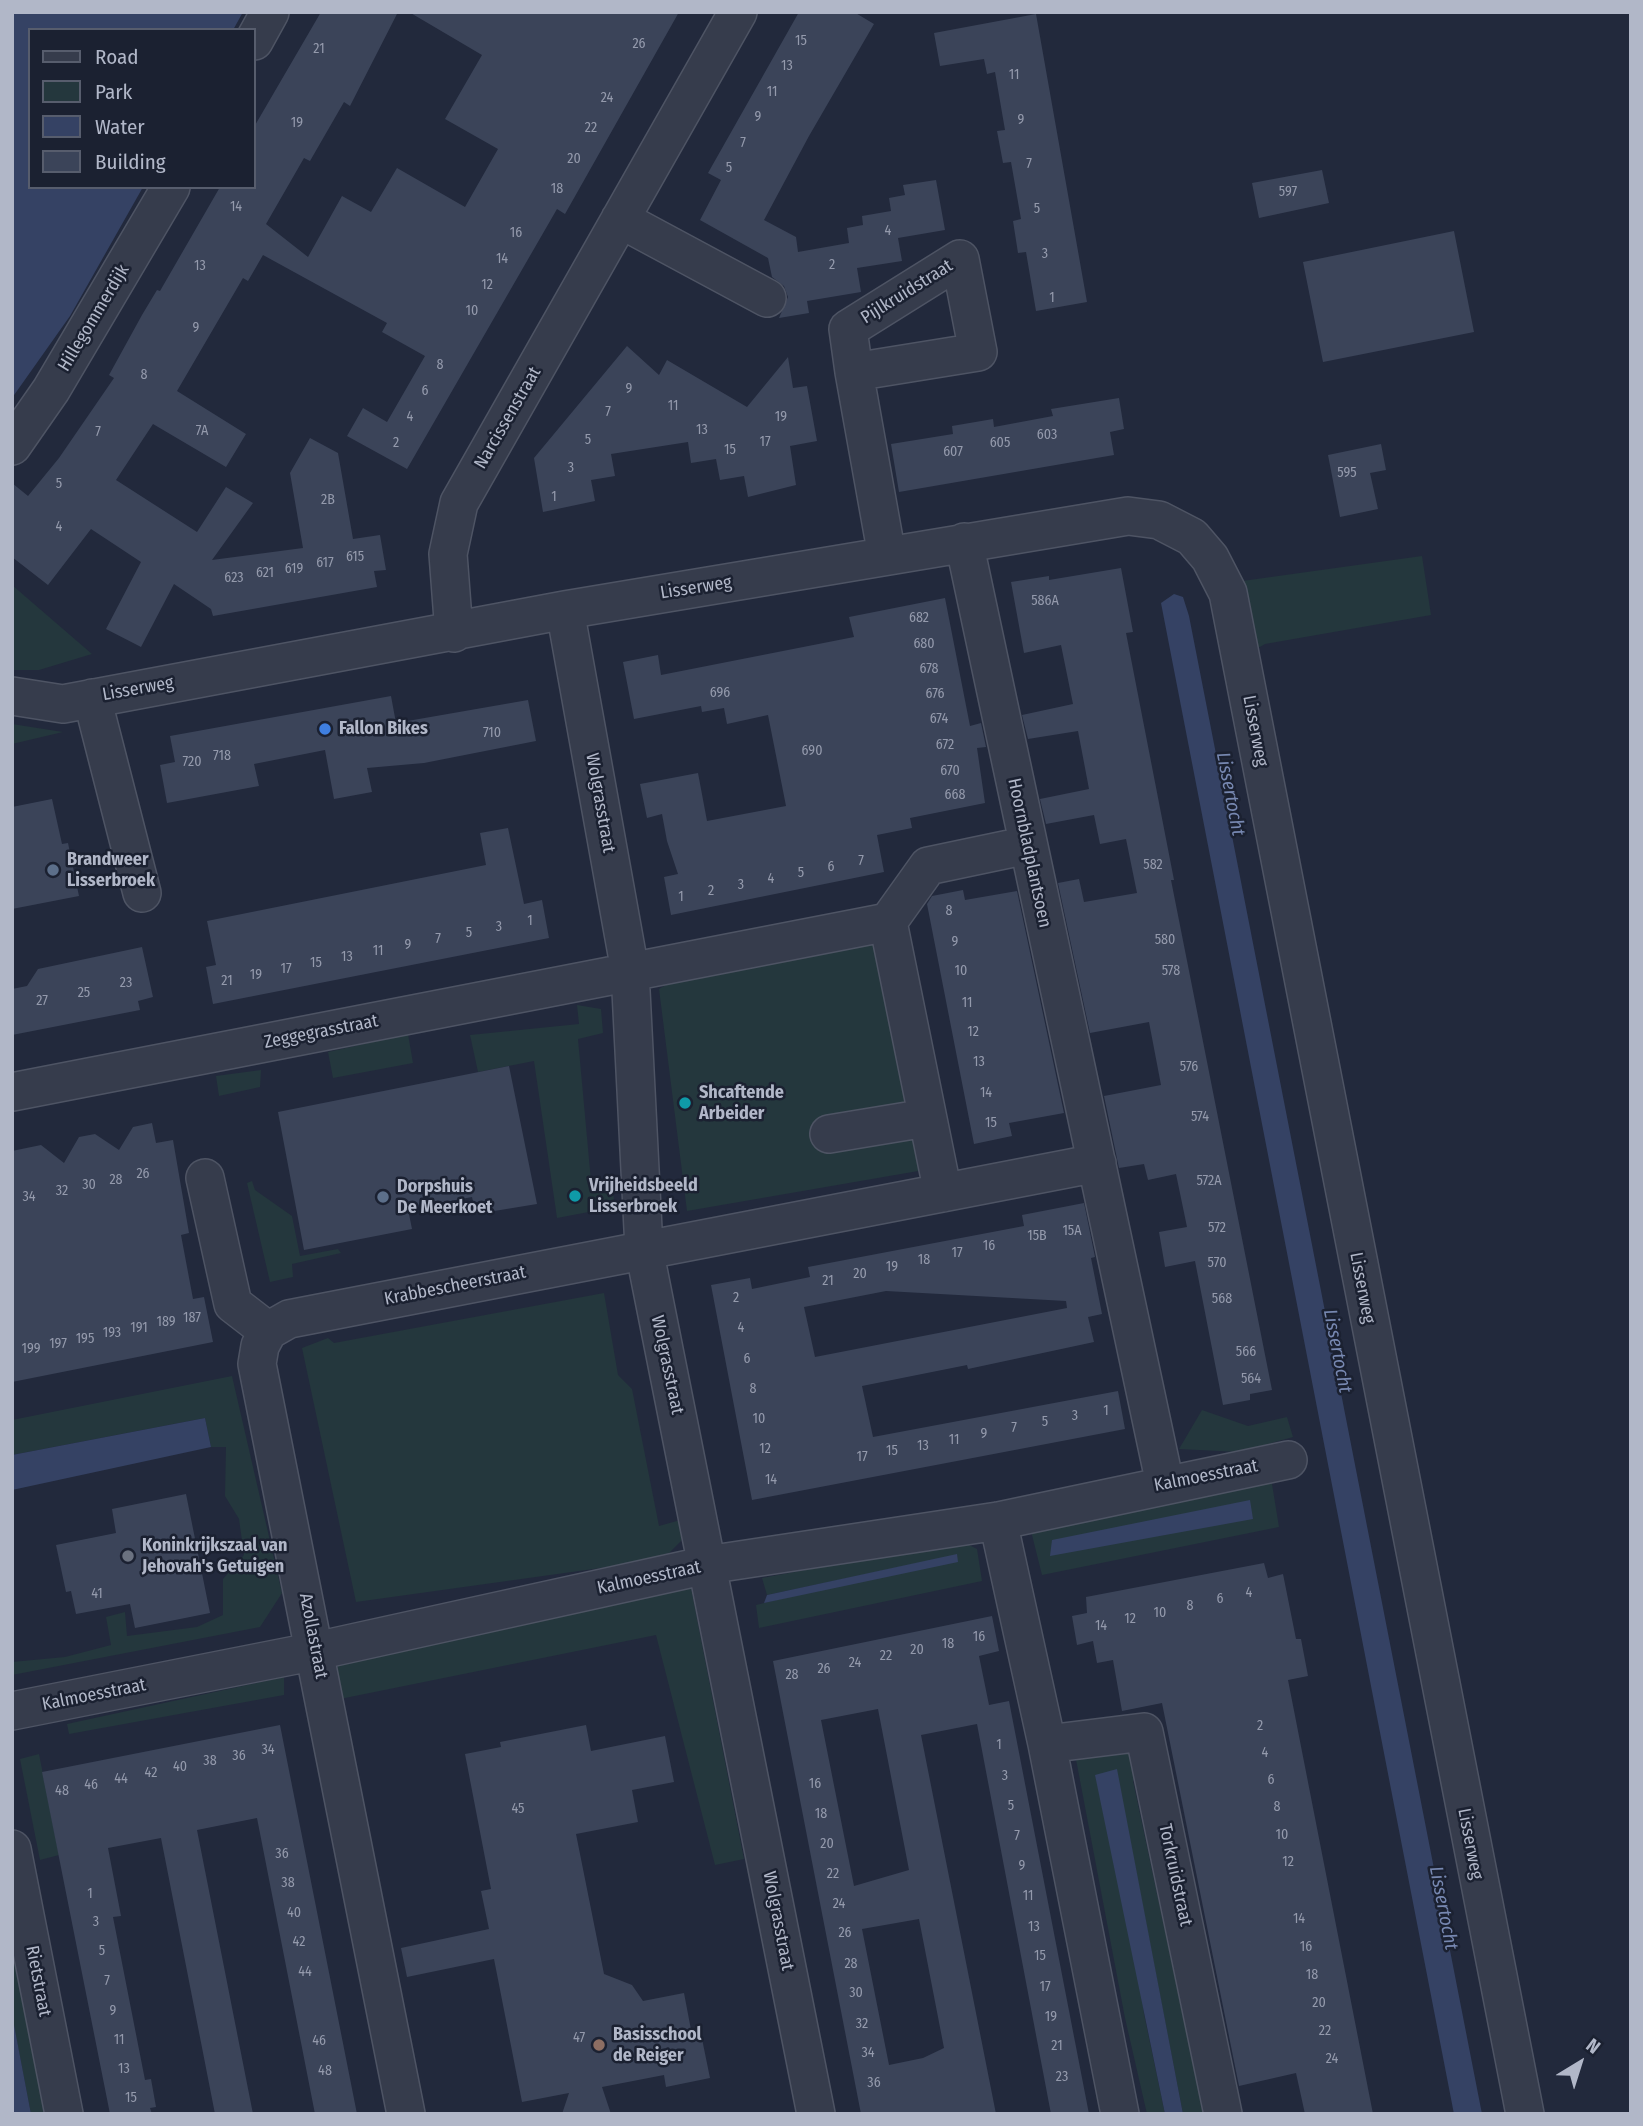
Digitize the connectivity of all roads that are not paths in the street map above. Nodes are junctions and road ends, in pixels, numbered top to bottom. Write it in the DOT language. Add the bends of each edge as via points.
graph roads {
  1 [pos="270,12"];
  2 [pos="738,12"];
  3 [pos="256,37"];
  4 [pos="170,189"];
  5 [pos="620,219"];
  6 [pos="767,298"];
  7 [pos="854,372"];
  8 [pos="12,446"];
  9 [pos="964,542"];
  10 [pos="887,556"];
  11 [pos="565,610"];
  12 [pos="454,633"];
  13 [pos="12,696"];
  14 [pos="92,698"];
  15 [pos="1010,849"];
  16 [pos="142,893"];
  17 [pos="888,922"];
  18 [pos="630,971"];
  19 [pos="12,1092"];
  20 [pos="926,1118"];
  21 [pos="828,1134"];
  22 [pos="1097,1163"];
  23 [pos="205,1178"];
  24 [pos="943,1193"];
  25 [pos="644,1249"];
  26 [pos="268,1331"];
  27 [pos="1288,1461"];
  28 [pos="1164,1484"];
  29 [pos="998,1521"];
  30 [pos="707,1565"];
  31 [pos="316,1651"];
  32 [pos="12,1711"];
  33 [pos="1047,1744"];
  34 [pos="12,1849"];
  35 [pos="64,2114"];
  36 [pos="406,2114"];
  37 [pos="816,2114"];
  38 [pos="1120,2114"];
  39 [pos="1223,2114"];
  40 [pos="1525,2114"];
  1 -- 3 [label="street"];
  2 -- 5 [label="street, Narcissenstraat"];
  4 -- 8 [label="street, Hillegommerdijk" via="51,390"];
  5 -- 6 [label="street"];
  5 -- 12 [label="street, Narcissenstraat" via="459,503 448,554"];
  7 -- 10 [label="street"];
  9 -- 10 [label="street, Lisserweg"];
  9 -- 22 [label="street, Hoornbladplantsoen"];
  9 -- 40 [label="street, Lisserweg" via="1128,516 1159,520 1192,537 1210,558 1228,593"];
  10 -- 11 [label="street, Lisserweg"];
  11 -- 12 [label="street, Lisserweg"];
  11 -- 18 [label="street, Wolgrasstraat"];
  12 -- 14 [label="street, Lisserweg"];
  13 -- 14 [label="street, Lisserweg" via="63,704"];
  14 -- 16 [label="street"];
  15 -- 17 [label="street, Hoornbladplantsoen" via="928,866"];
  17 -- 18 [label="street"];
  17 -- 20 [label="street"];
  18 -- 19 [label="street, Zeggegrasstraat"];
  18 -- 25 [label="street, Wolgrasstraat"];
  20 -- 21 [label="street"];
  20 -- 24 [label="street"];
  22 -- 24 [label="street"];
  22 -- 28 [label="street, Hoornbladplantsoen"];
  23 -- 26 [label="street" via="233,1304"];
  24 -- 25 [label="street"];
  25 -- 26 [label="street, Krabbescheerstraat" via="289,1319"];
  25 -- 30 [label="street, Wolgrasstraat"];
  26 -- 31 [label="street, Azollastraat" via="257,1364"];
  27 -- 28 [label="street, Kalmoesstraat"];
  28 -- 29 [label="street, Kalmoesstraat"];
  29 -- 30 [label="street, Kalmoesstraat"];
  29 -- 33 [label="street"];
  30 -- 31 [label="street, Kalmoesstraat"];
  30 -- 37 [label="street, Wolgrasstraat"];
  31 -- 32 [label="street, Kalmoesstraat"];
  31 -- 36 [label="street, Azollastraat"];
  33 -- 38 [label="street"];
  33 -- 39 [label="street, Torkruidstraat" via="1144,1732"];
  34 -- 35 [label="street, Rietstraat"];
}
